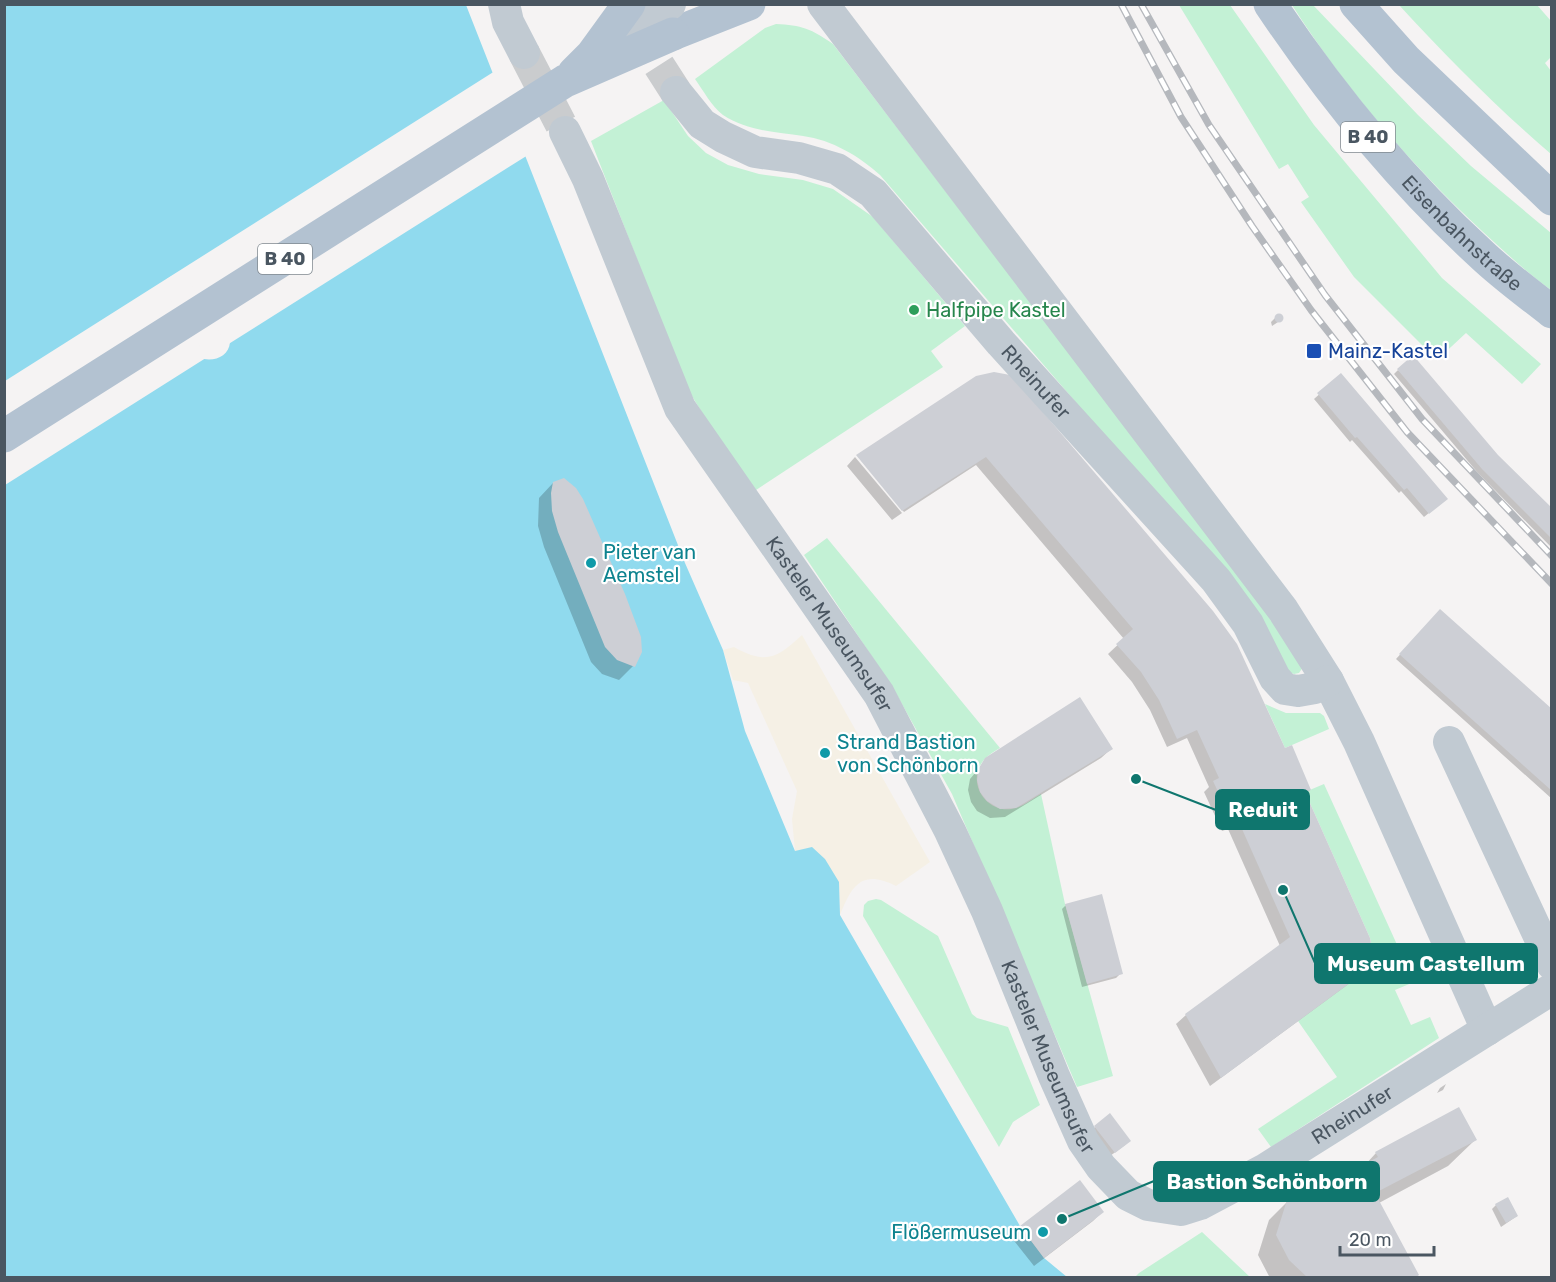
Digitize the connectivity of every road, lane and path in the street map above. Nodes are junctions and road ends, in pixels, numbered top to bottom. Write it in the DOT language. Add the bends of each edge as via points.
graph roads {
  1 [pos="504,4"];
  2 [pos="629,4"];
  3 [pos="718,4"];
  4 [pos="749,4"];
  5 [pos="823,4"];
  6 [pos="1270,4"];
  7 [pos="1356,4"];
  8 [pos="672,19"];
  9 [pos="524,53"];
  10 [pos="565,81"];
  11 [pos="676,92"];
  12 [pos="565,132"];
  13 [pos="1551,199"];
  14 [pos="1551,312"];
  15 [pos="4,436"];
  16 [pos="1328,681"];
  17 [pos="1449,742"];
  18 [pos="1551,964"];
  19 [pos="1551,989"];
  20 [pos="1487,1030"];
  21 [pos="1148,1205"];
  1 -- 9 [label="street" via="508,22"];
  2 -- 10 [label="main road, B 40, bridge" via="592,55"];
  3 -- 8 [label="main road, B 40"];
  4 -- 8 [label="main road, B 40"];
  5 -- 16 [label="street" via="1283,610"];
  6 -- 14 [label="main road, Eisenbahnstraße / B 40" via="1301,52 1363,132 1416,192 1482,255"];
  7 -- 13 [label="main road" via="1406,60"];
  8 -- 10 [label="main road, B 40, bridge"];
  10 -- 15 [label="main road, B 40, bridge"];
  11 -- 16 [label="street, Rheinufer" via="702,124 723,138 755,152 800,158 837,170 873,192 1001,343 1215,580 1248,624 1275,678 1285,689 1315,688"];
  12 -- 21 [label="street, Kasteler Museumsufer" via="588,179 680,408 879,694 982,901 1083,1142 1128,1195"];
  16 -- 20 [label="street"];
  17 -- 18 [label="street"];
  19 -- 20 [label="street, Rheinufer"];
  20 -- 21 [label="street, Rheinufer" via="1264,1170 1200,1204 1181,1210"];
}
